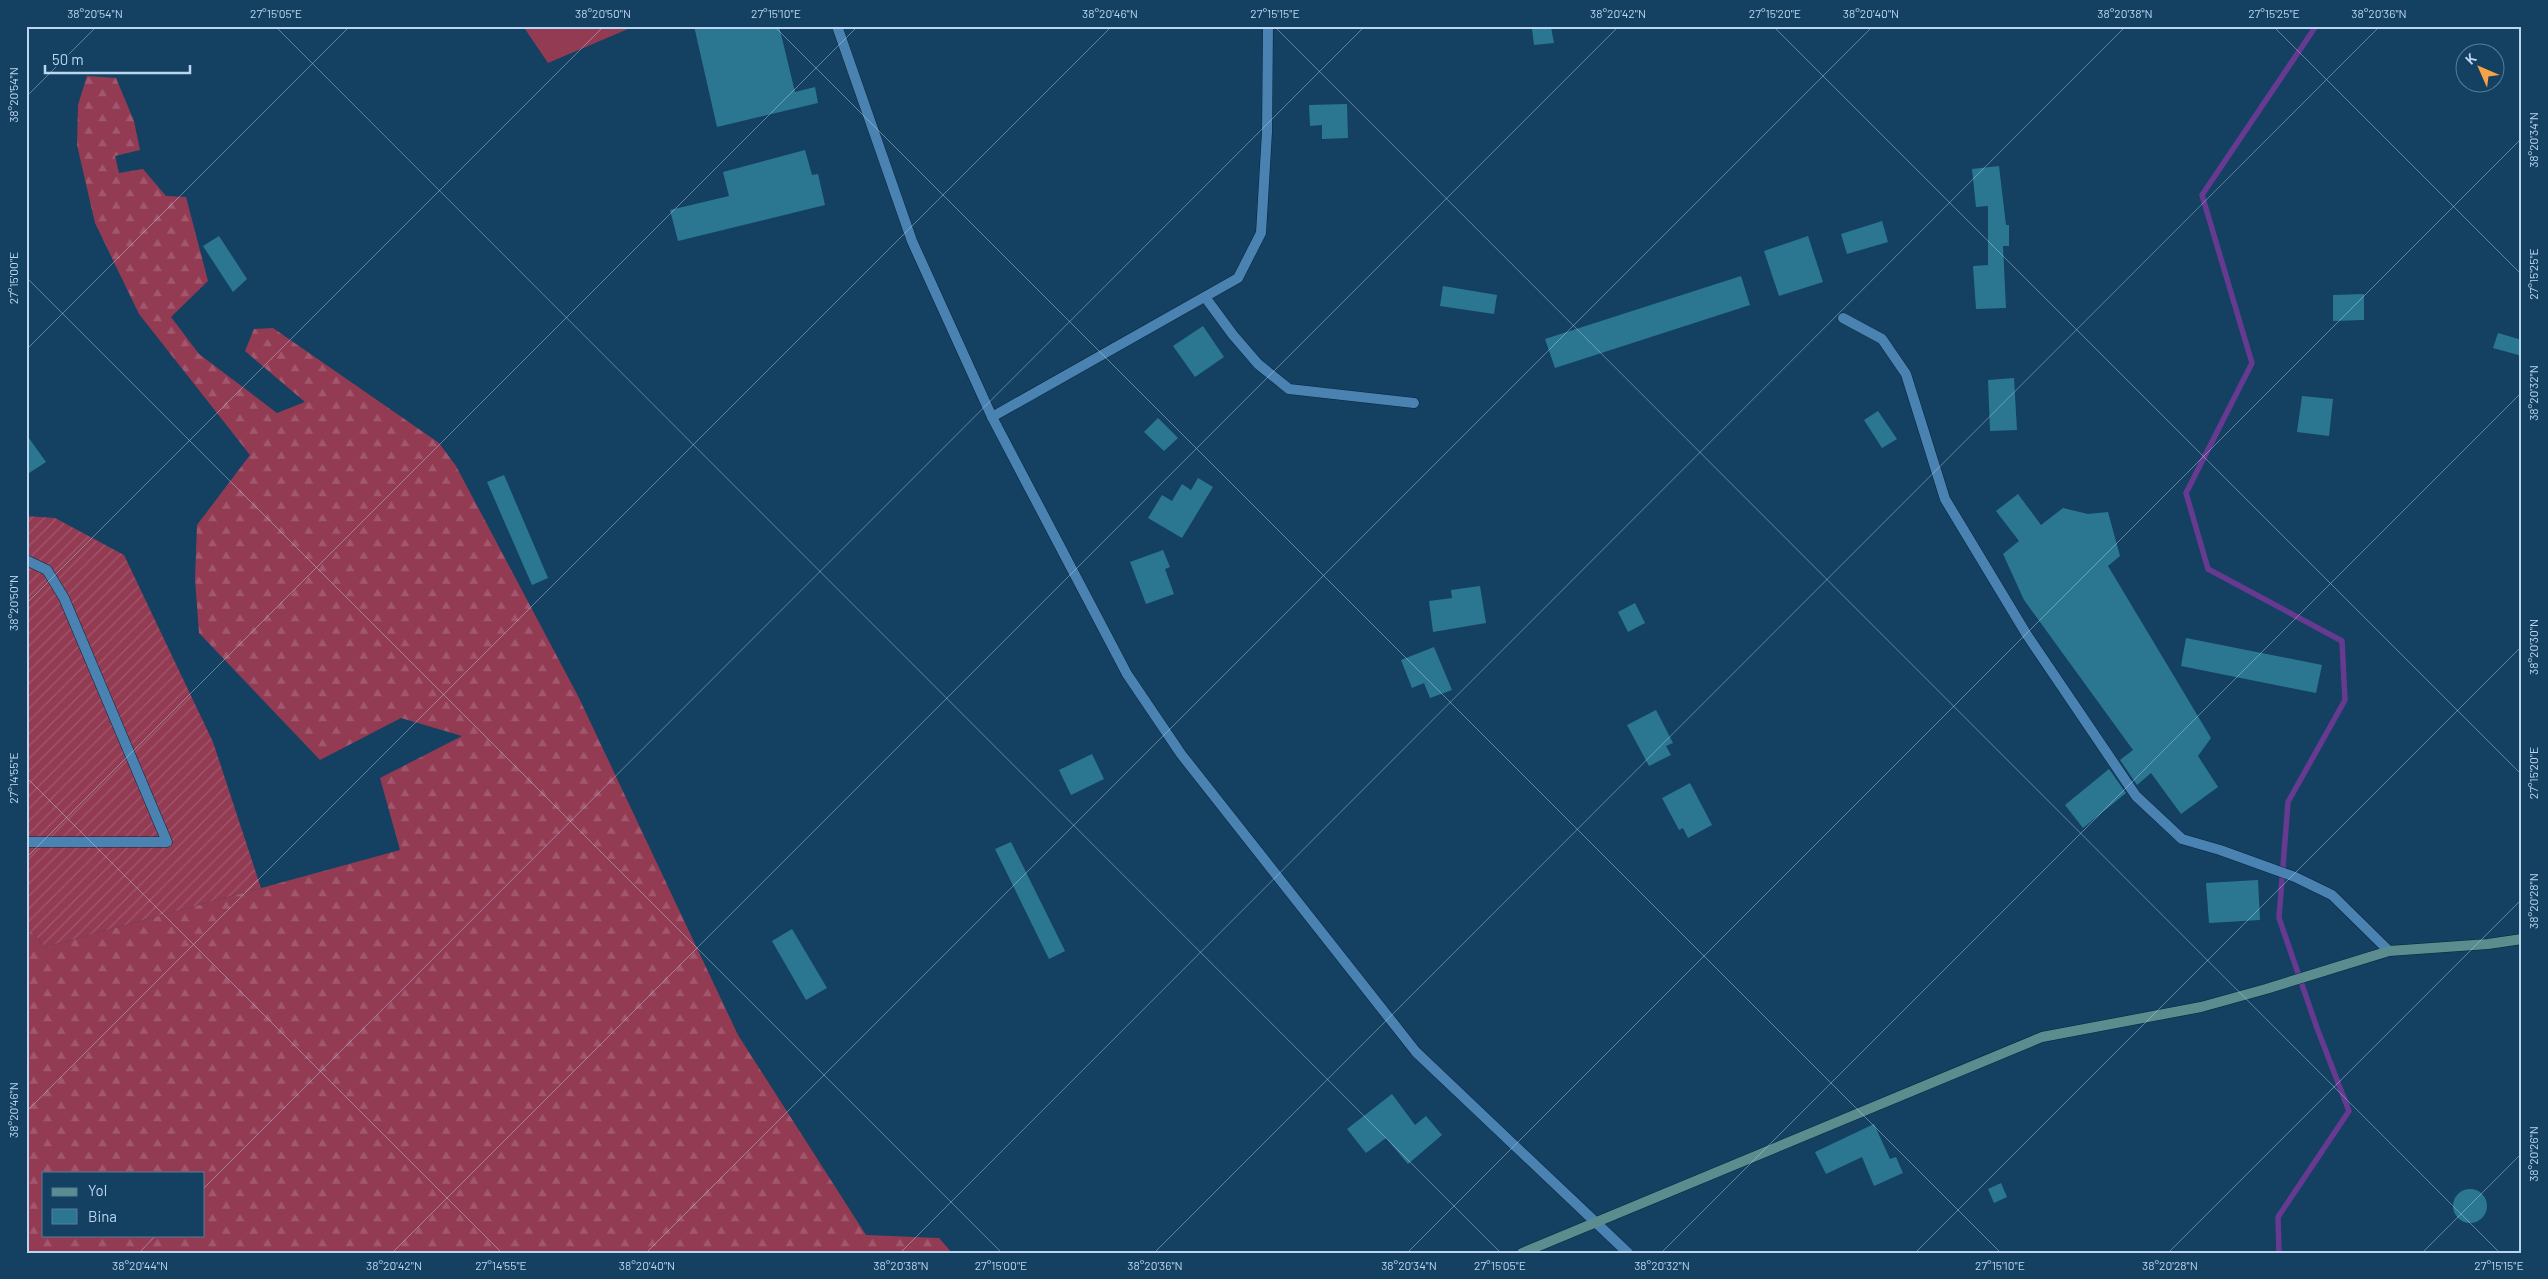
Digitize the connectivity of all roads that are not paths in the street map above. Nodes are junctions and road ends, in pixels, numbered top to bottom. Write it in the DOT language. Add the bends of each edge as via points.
graph roads {
  1 [pos="838,26"];
  2 [pos="1268,26"];
  3 [pos="1205,297"];
  4 [pos="1843,318"];
  5 [pos="1414,402"];
  6 [pos="992,417"];
  7 [pos="26,560"];
  8 [pos="26,842"];
  9 [pos="2522,939"];
  10 [pos="2388,950"];
  11 [pos="1596,1222"];
  12 [pos="1522,1253"];
  13 [pos="1628,1253"];
  1 -- 6 [label="street" via="912,241"];
  2 -- 3 [label="street" via="1267,132 1261,232 1238,278"];
  3 -- 5 [label="street" via="1258,364 1289,389"];
  3 -- 6 [label="street"];
  4 -- 10 [label="street" via="1882,338 1906,374 1945,499 2027,635 2136,796 2182,839 2295,877 2332,895"];
  6 -- 11 [label="street" via="1127,674 1182,754 1416,1052"];
  7 -- 8 [label="street" via="47,570 64,598 167,842"];
  9 -- 10 [label="street"];
  10 -- 11 [label="street" via="2201,1007 2042,1036"];
  11 -- 12 [label="street"];
  11 -- 13 [label="street"];
}
